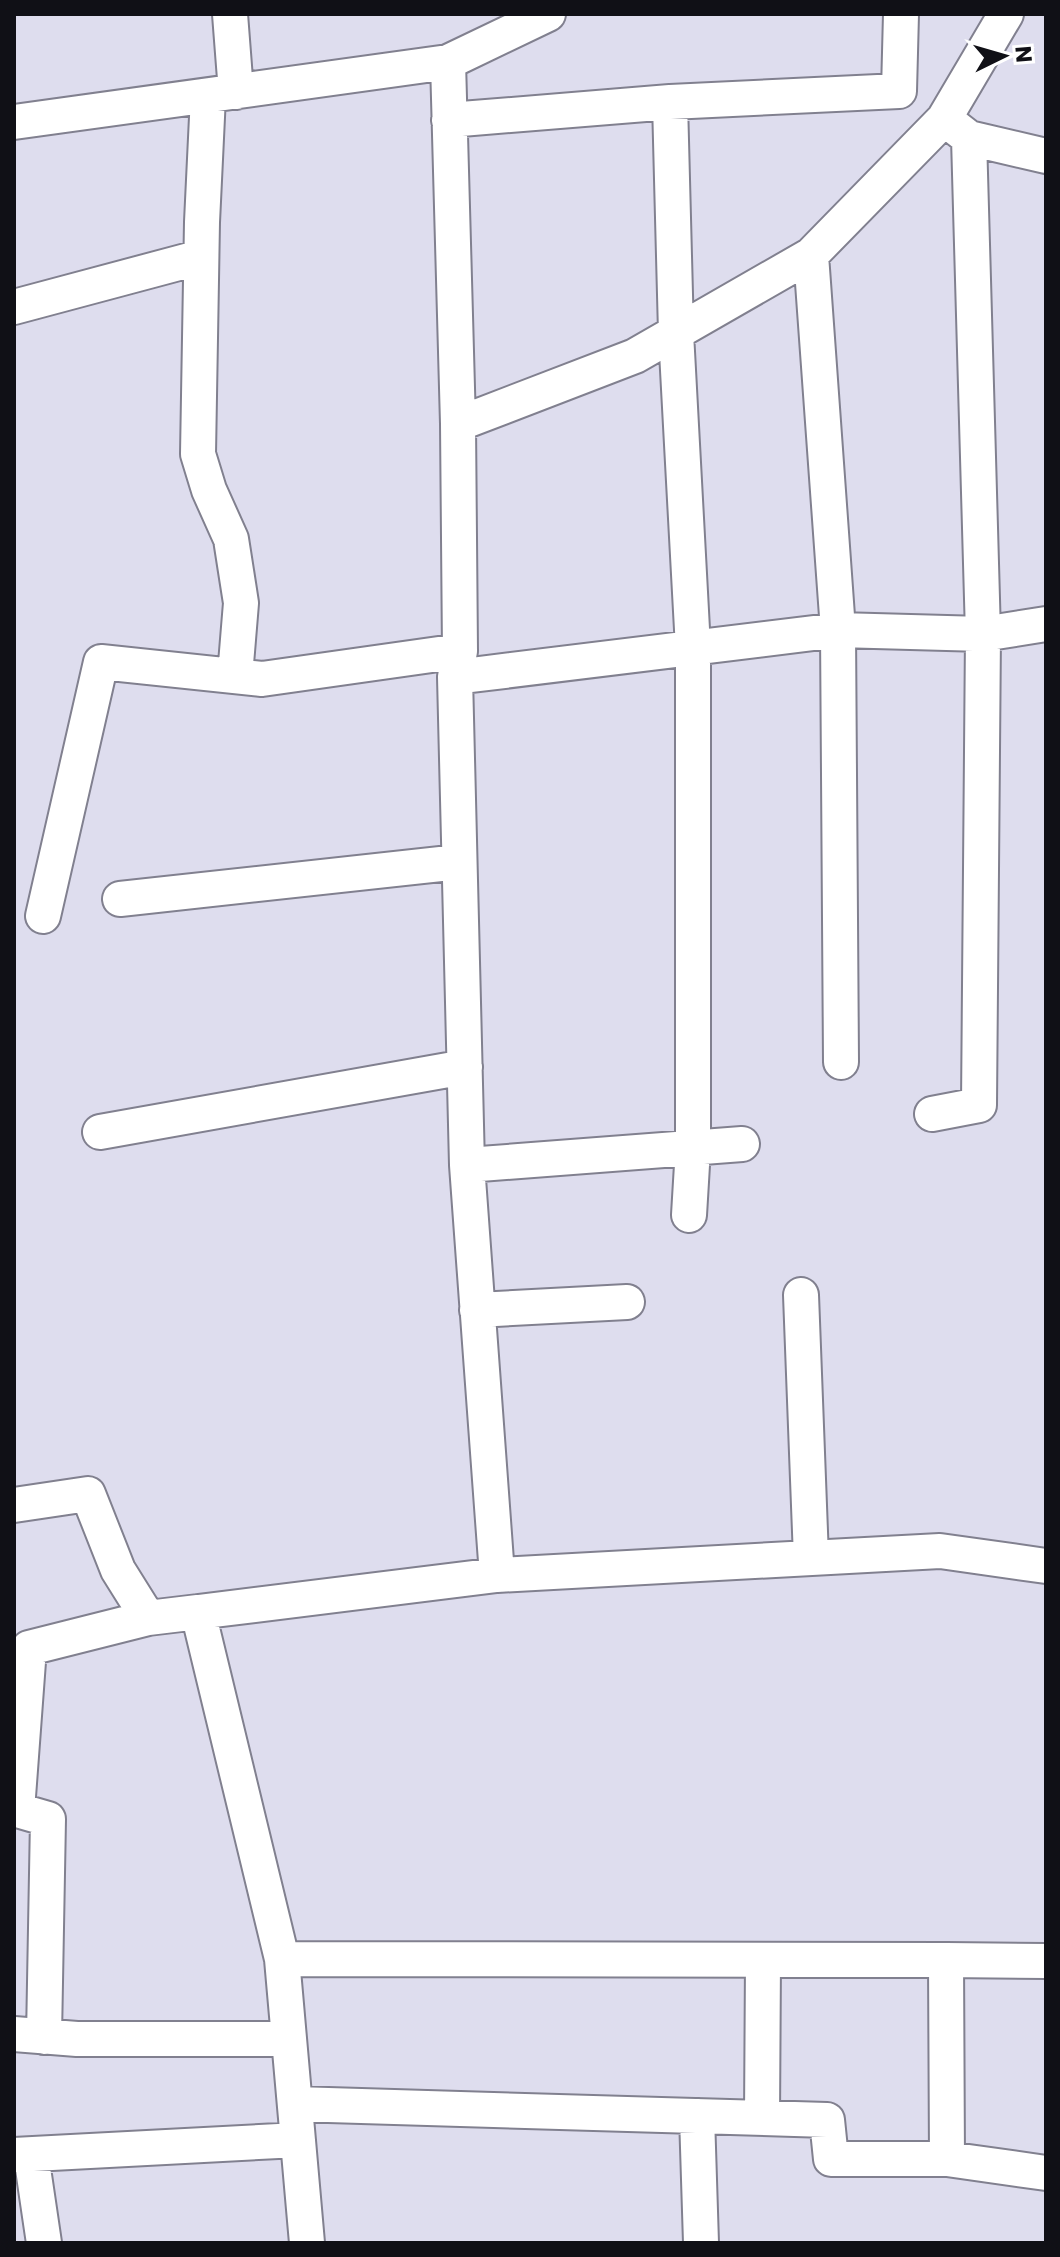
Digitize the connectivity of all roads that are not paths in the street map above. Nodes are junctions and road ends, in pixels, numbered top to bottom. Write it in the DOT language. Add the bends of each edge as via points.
graph roads {
  1 [pos="230,14"];
  2 [pos="548,14"];
  3 [pos="901,14"];
  4 [pos="1006,14"];
  5 [pos="448,62"];
  6 [pos="222,94"];
  7 [pos="670,102"];
  8 [pos="449,120"];
  9 [pos="14,122"];
  10 [pos="956,128"];
  11 [pos="1046,156"];
  12 [pos="811,255"];
  13 [pos="201,257"];
  14 [pos="14,307"];
  15 [pos="676,333"];
  16 [pos="458,424"];
  17 [pos="1046,624"];
  18 [pos="838,630"];
  19 [pos="983,634"];
  20 [pos="693,648"];
  21 [pos="458,664"];
  22 [pos="235,676"];
  23 [pos="459,862"];
  24 [pos="120,899"];
  25 [pos="43,916"];
  26 [pos="841,1062"];
  27 [pos="465,1067"];
  28 [pos="932,1114"];
  29 [pos="100,1132"];
  30 [pos="742,1144"];
  31 [pos="693,1148"];
  32 [pos="467,1165"];
  33 [pos="689,1215"];
  34 [pos="801,1295"];
  35 [pos="627,1302"];
  36 [pos="477,1310"];
  37 [pos="14,1505"];
  38 [pos="811,1558"];
  39 [pos="1046,1566"];
  40 [pos="497,1575"];
  41 [pos="198,1612"];
  42 [pos="148,1618"];
  43 [pos="16,1810"];
  44 [pos="282,1959"];
  45 [pos="763,1960"];
  46 [pos="946,1960"];
  47 [pos="1046,1961"];
  48 [pos="29,2036"];
  49 [pos="289,2039"];
  50 [pos="295,2104"];
  51 [pos="697,2116"];
  52 [pos="762,2118"];
  53 [pos="298,2140"];
  54 [pos="22,2155"];
  55 [pos="947,2159"];
  56 [pos="1046,2173"];
  57 [pos="44,2243"];
  58 [pos="307,2243"];
  59 [pos="701,2243"];
  1 -- 6 [label="street"];
  2 -- 5 [label="street"];
  3 -- 7 [label="street" via="899,91"];
  4 -- 10 [label="street"];
  5 -- 6 [label="street"];
  5 -- 8 [label="street"];
  6 -- 9 [label="street"];
  6 -- 13 [label="street"];
  7 -- 8 [label="street"];
  7 -- 15 [label="street"];
  8 -- 16 [label="street"];
  10 -- 11 [label="street"];
  10 -- 12 [label="street"];
  10 -- 19 [label="street"];
  12 -- 15 [label="street"];
  12 -- 18 [label="street"];
  13 -- 14 [label="street"];
  13 -- 22 [label="street" via="198,454 231,539 241,603"];
  15 -- 16 [label="street" via="635,356"];
  15 -- 20 [label="street"];
  16 -- 21 [label="street"];
  17 -- 19 [label="street"];
  18 -- 19 [label="street"];
  18 -- 20 [label="street"];
  18 -- 26 [label="street"];
  19 -- 28 [label="street" via="979,1105"];
  20 -- 21 [label="street"];
  20 -- 31 [label="street"];
  21 -- 22 [label="street" via="262,679"];
  21 -- 23 [label="street"];
  22 -- 25 [label="street" via="101,662"];
  23 -- 24 [label="street"];
  23 -- 27 [label="street"];
  27 -- 29 [label="street"];
  27 -- 32 [label="street"];
  30 -- 31 [label="street"];
  31 -- 32 [label="street"];
  31 -- 33 [label="street"];
  32 -- 36 [label="street"];
  34 -- 38 [label="street"];
  35 -- 36 [label="street"];
  36 -- 40 [label="street"];
  37 -- 42 [label="street" via="88,1494 118,1570"];
  38 -- 39 [label="street" via="940,1551"];
  38 -- 40 [label="street"];
  40 -- 41 [label="street"];
  41 -- 42 [label="street"];
  41 -- 44 [label="street"];
  42 -- 43 [label="street" via="29,1648"];
  43 -- 48 [label="street" via="48,1819"];
  44 -- 45 [label="street"];
  44 -- 49 [label="street"];
  45 -- 46 [label="street"];
  45 -- 52 [label="street"];
  46 -- 47 [label="street"];
  46 -- 55 [label="street"];
  48 -- 49 [label="street"];
  49 -- 50 [label="street"];
  50 -- 51 [label="street"];
  50 -- 53 [label="street"];
  51 -- 52 [label="street"];
  51 -- 59 [label="street"];
  52 -- 55 [label="street" via="827,2120 831,2159"];
  53 -- 54 [label="street"];
  53 -- 58 [label="street"];
  54 -- 57 [label="street"];
  55 -- 56 [label="street"];
}
